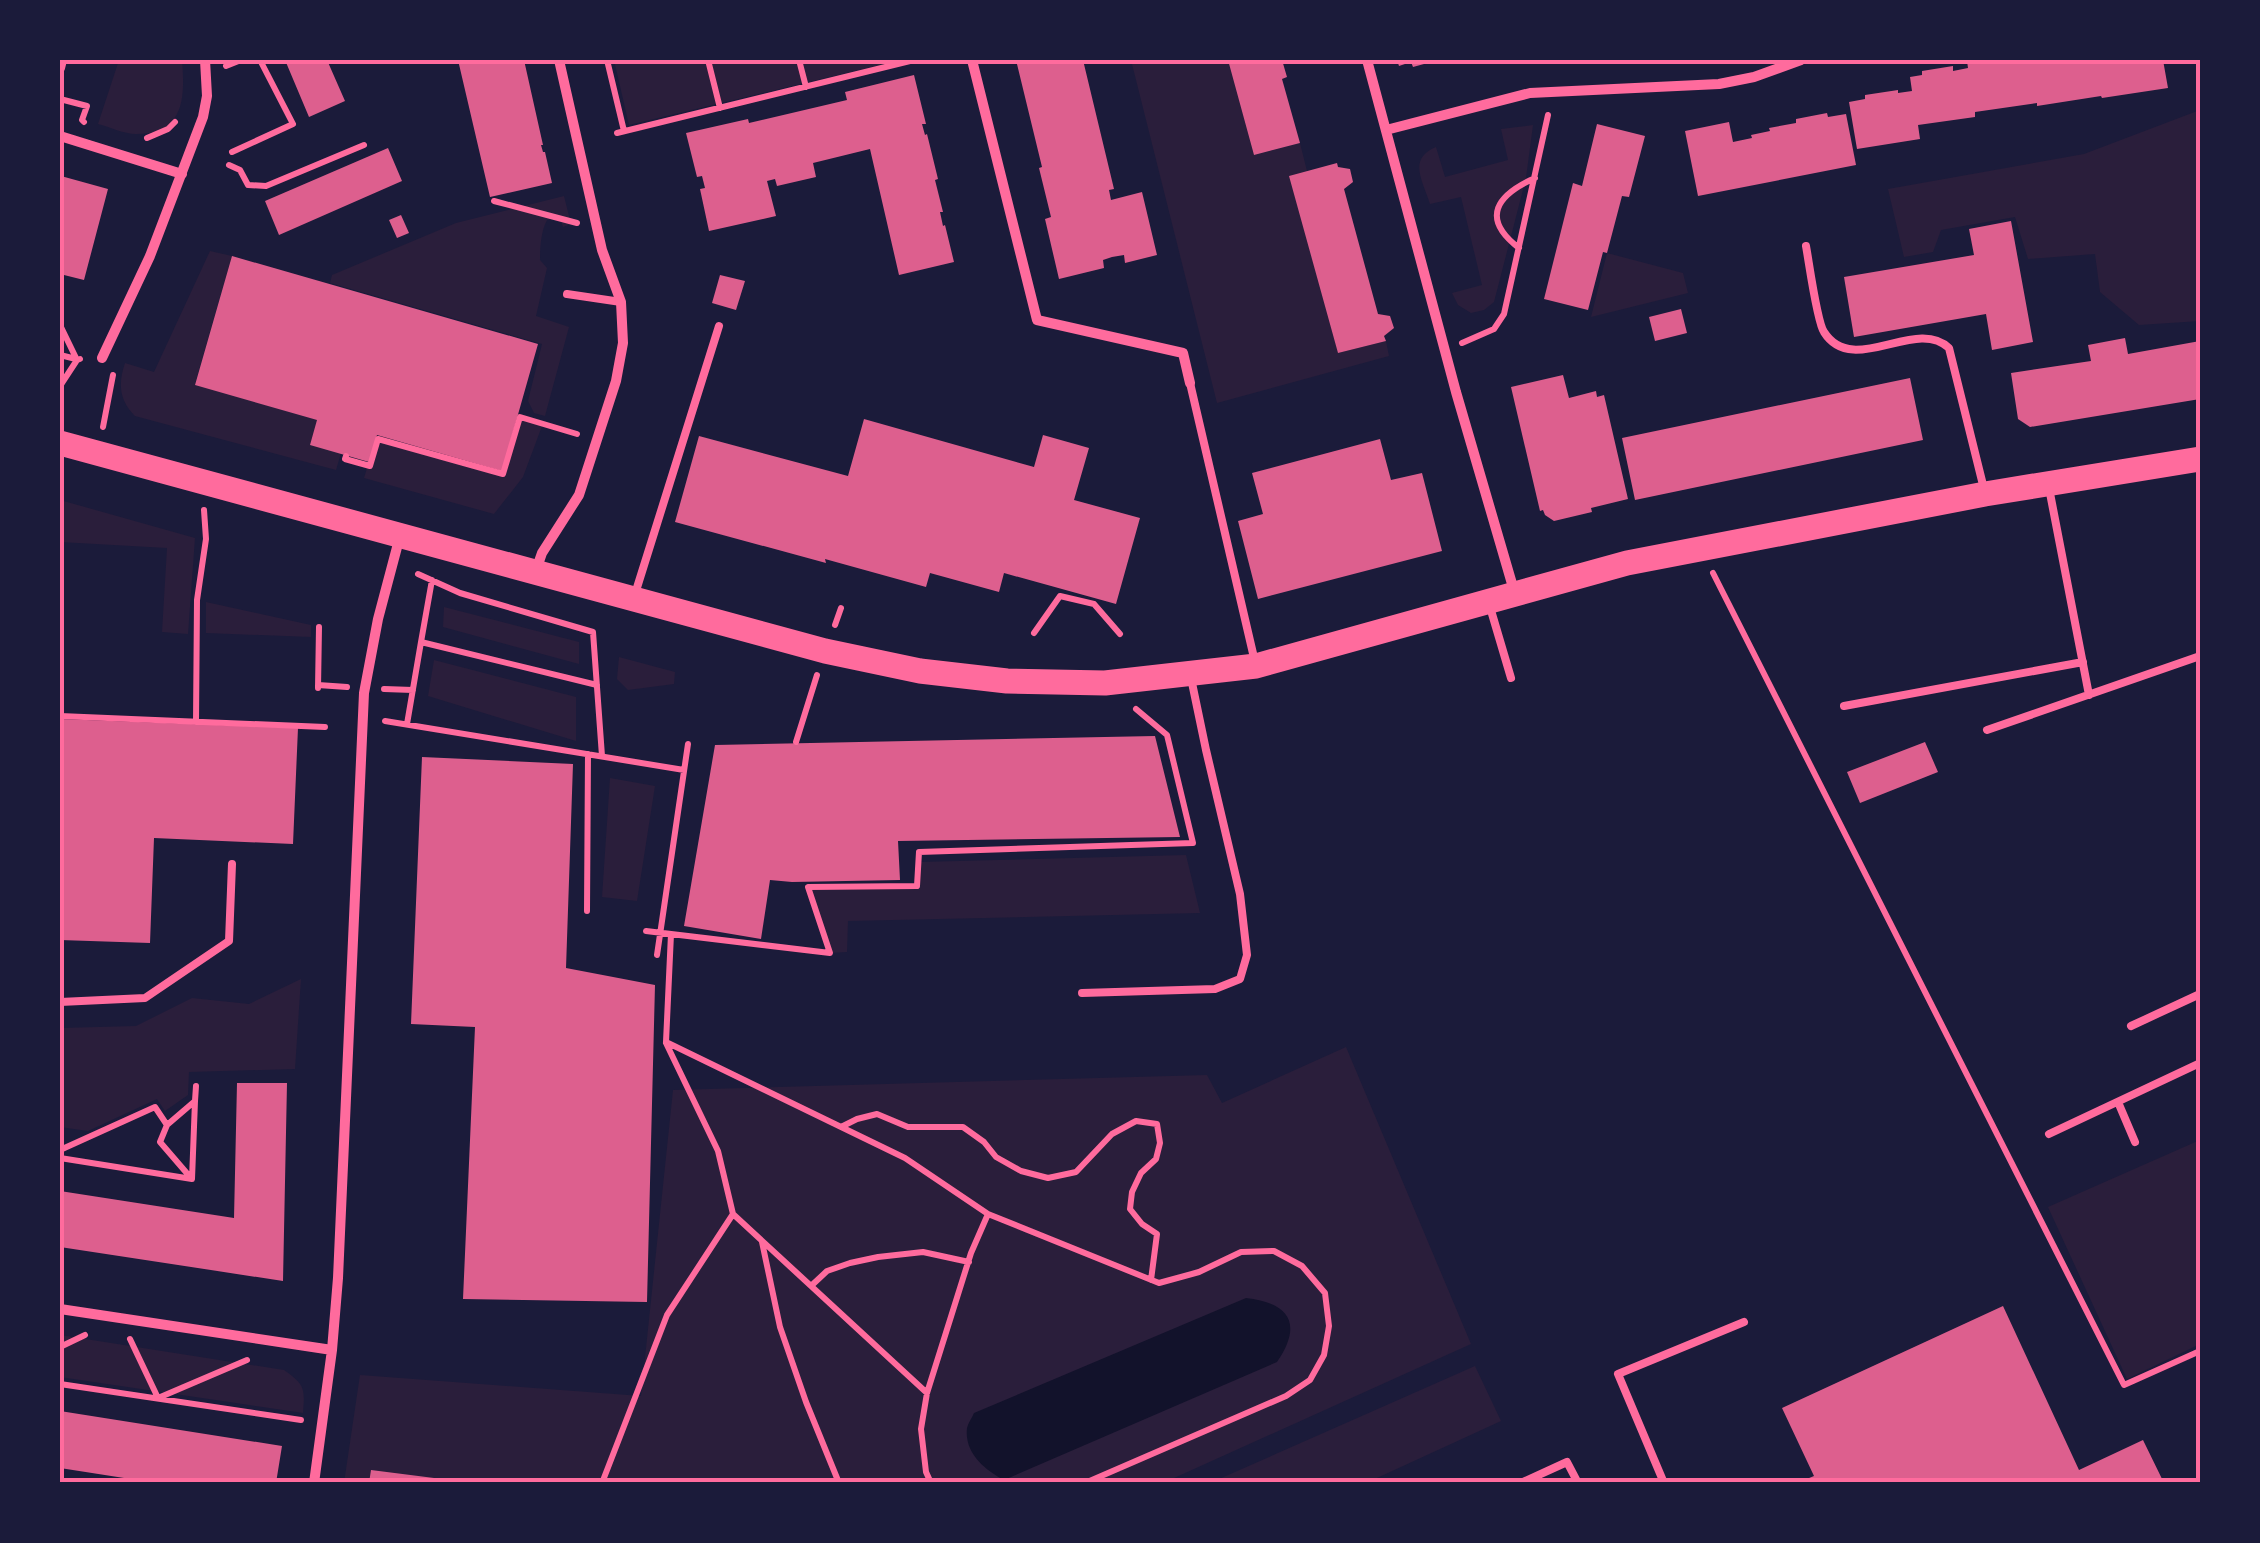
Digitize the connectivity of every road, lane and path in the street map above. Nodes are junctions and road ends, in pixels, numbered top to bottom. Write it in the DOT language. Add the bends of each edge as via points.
graph roads {
  1 [pos="62,60"];
  2 [pos="205,60"];
  3 [pos="241,60"];
  4 [pos="260,60"];
  5 [pos="559,60"];
  6 [pos="607,60"];
  7 [pos="708,60"];
  8 [pos="800,60"];
  9 [pos="912,60"];
  10 [pos="972,60"];
  11 [pos="1368,60"];
  12 [pos="1801,60"];
  13 [pos="225,66"];
  14 [pos="60,68"];
  15 [pos="806,87"];
  16 [pos="1554,90"];
  17 [pos="60,98"];
  18 [pos="720,108"];
  19 [pos="180,118"];
  20 [pos="88,127"];
  21 [pos="1386,130"];
  22 [pos="60,136"];
  23 [pos="136,140"];
  24 [pos="364,145"];
  25 [pos="232,152"];
  26 [pos="229,165"];
  27 [pos="182,174"];
  28 [pos="1535,178"];
  29 [pos="494,201"];
  30 [pos="597,228"];
  31 [pos="1806,246"];
  32 [pos="1519,248"];
  33 [pos="567,294"];
  34 [pos="621,302"];
  35 [pos="60,325"];
  36 [pos="719,326"];
  37 [pos="1444,348"];
  38 [pos="60,354"];
  39 [pos="102,358"];
  40 [pos="78,360"];
  41 [pos="1190,383"];
  42 [pos="60,386"];
  43 [pos="597,440"];
  44 [pos="60,442"];
  45 [pos="98,452"];
  46 [pos="346,456"];
  47 [pos="2200,459"];
  48 [pos="198,480"];
  49 [pos="2048,482"];
  50 [pos="1985,494"];
  51 [pos="400,536"];
  52 [pos="1700,549"];
  53 [pos="393,563"];
  54 [pos="535,574"];
  55 [pos="432,580"];
  56 [pos="1515,596"];
  57 [pos="633,598"];
  58 [pos="1488,602"];
  59 [pos="319,627"];
  60 [pos="1034,633"];
  61 [pos="1120,634"];
  62 [pos="421,642"];
  63 [pos="2200,656"];
  64 [pos="2083,662"];
  65 [pos="1256,666"];
  66 [pos="1190,674"];
  67 [pos="1511,678"];
  68 [pos="1105,684"];
  69 [pos="596,685"];
  70 [pos="318,690"];
  71 [pos="2089,695"];
  72 [pos="1844,706"];
  73 [pos="60,716"];
  74 [pos="364,718"];
  75 [pos="196,722"];
  76 [pos="407,724"];
  77 [pos="325,727"];
  78 [pos="1986,730"];
  79 [pos="688,744"];
  80 [pos="588,754"];
  81 [pos="602,756"];
  82 [pos="684,770"];
  83 [pos="232,864"];
  84 [pos="587,911"];
  85 [pos="646,931"];
  86 [pos="661,933"];
  87 [pos="671,934"];
  88 [pos="658,955"];
  89 [pos="1082,993"];
  90 [pos="2200,994"];
  91 [pos="60,1002"];
  92 [pos="2131,1026"];
  93 [pos="666,1042"];
  94 [pos="2200,1064"];
  95 [pos="196,1086"];
  96 [pos="195,1101"];
  97 [pos="2118,1102"];
  98 [pos="167,1125"];
  99 [pos="842,1127"];
  100 [pos="2050,1134"];
  101 [pos="2135,1142"];
  102 [pos="60,1150"];
  103 [pos="60,1158"];
  104 [pos="192,1179"];
  105 [pos="733,1214"];
  106 [pos="988,1214"];
  107 [pos="762,1241"];
  108 [pos="968,1262"];
  109 [pos="1151,1280"];
  110 [pos="811,1286"];
  111 [pos="60,1308"];
  112 [pos="120,1318"];
  113 [pos="1744,1322"];
  114 [pos="284,1343"];
  115 [pos="60,1347"];
  116 [pos="332,1350"];
  117 [pos="2200,1350"];
  118 [pos="60,1384"];
  119 [pos="927,1393"];
  120 [pos="158,1398"];
  121 [pos="322,1423"];
  122 [pos="314,1483"];
  123 [pos="602,1483"];
  124 [pos="839,1483"];
  125 [pos="931,1483"];
  126 [pos="1085,1483"];
  127 [pos="1521,1483"];
  128 [pos="1578,1483"];
  129 [pos="1664,1483"];
  1 -- 14 [label="street"];
  2 -- 27 [label="street" via="203,117"];
  3 -- 13 [label="path"];
  4 -- 25 [label="path" via="293,124"];
  5 -- 30 [label="street"];
  6 -- 18 [label="path" via="620,132"];
  7 -- 18 [label="path"];
  8 -- 15 [label="path"];
  9 -- 15 [label="path"];
  10 -- 41 [label="street" via="1037,320 1182,352"];
  11 -- 21 [label="street"];
  12 -- 16 [label="street" via="1720,84"];
  15 -- 18 [label="path"];
  16 -- 21 [label="street"];
  16 -- 28 [label="path"];
  17 -- 20 [label="path" via="87,106 82,120"];
  19 -- 23 [label="path" via="152,138"];
  21 -- 37 [label="street"];
  22 -- 27 [label="street"];
  24 -- 26 [label="path" via="266,186 248,185"];
  27 -- 39 [label="street"];
  28 -- 32 [label="path"];
  28 -- 32 [label="path" via="1500,200 1499,227"];
  29 -- 30 [label="path"];
  30 -- 34 [label="street"];
  31 -- 50 [label="lane" via="1822,331 1840,347 1928,338 1950,348"];
  32 -- 37 [label="path" via="1504,314 1494,329"];
  33 -- 34 [label="lane"];
  34 -- 43 [label="street" via="623,344"];
  35 -- 40 [label="path"];
  36 -- 57 [label="lane"];
  37 -- 56 [label="street"];
  38 -- 40 [label="path"];
  39 -- 40 [label="path"];
  39 -- 45 [label="path" via="114,376"];
  40 -- 42 [label="path"];
  41 -- 65 [label="lane"];
  43 -- 46 [label="path" via="520,416 503,474 378,439 370,466"];
  43 -- 54 [label="street" via="579,495"];
  44 -- 45 [label="main road"];
  45 -- 48 [label="main road"];
  47 -- 49 [label="main road"];
  48 -- 51 [label="main road"];
  48 -- 75 [label="path" via="206,539 197,600"];
  49 -- 50 [label="main road"];
  49 -- 64 [label="lane"];
  50 -- 52 [label="main road"];
  51 -- 53 [label="street"];
  51 -- 54 [label="main road"];
  52 -- 56 [label="main road"];
  52 -- 117 [label="path" via="2124,1385"];
  53 -- 55 [label="path"];
  53 -- 74 [label="street"];
  54 -- 57 [label="main road"];
  55 -- 62 [label="path"];
  55 -- 69 [label="path" via="593,632"];
  56 -- 58 [label="main road"];
  57 -- 68 [label="main road" via="920,671"];
  58 -- 65 [label="main road"];
  58 -- 67 [label="lane"];
  59 -- 70 [label="path"];
  60 -- 61 [label="path" via="1060,596 1094,604"];
  62 -- 69 [label="path"];
  62 -- 76 [label="path"];
  63 -- 71 [label="lane"];
  64 -- 71 [label="lane"];
  64 -- 72 [label="lane"];
  65 -- 66 [label="main road"];
  66 -- 68 [label="main road"];
  66 -- 89 [label="lane" via="1240,894 1247,955 1240,979 1214,988"];
  68 -- 87 [label="path" via="1167,735 1194,843 919,852 917,886 808,887 830,953"];
  69 -- 81 [label="path"];
  71 -- 78 [label="lane"];
  73 -- 75 [label="path"];
  74 -- 76 [label="path"];
  74 -- 116 [label="street"];
  75 -- 77 [label="path"];
  76 -- 80 [label="path"];
  79 -- 82 [label="path"];
  80 -- 81 [label="path"];
  80 -- 84 [label="path"];
  81 -- 82 [label="path"];
  82 -- 86 [label="path"];
  83 -- 91 [label="lane" via="229,941 145,998"];
  85 -- 86 [label="path"];
  86 -- 87 [label="path"];
  86 -- 88 [label="path"];
  87 -- 93 [label="path"];
  90 -- 92 [label="lane"];
  93 -- 99 [label="path"];
  93 -- 105 [label="path" via="718,1151"];
  94 -- 97 [label="lane"];
  95 -- 96 [label="path"];
  96 -- 98 [label="path"];
  96 -- 104 [label="path"];
  97 -- 100 [label="lane"];
  97 -- 101 [label="lane"];
  98 -- 102 [label="path" via="154,1107"];
  98 -- 104 [label="path" via="160,1142"];
  99 -- 106 [label="path" via="904,1158"];
  99 -- 109 [label="path" via="876,1114 908,1126 962,1127 996,1158 1048,1178 1076,1172 1112,1134 1136,1121 1157,1124 1156,1159 1141,1172 1130,1209 1156,1234"];
  103 -- 104 [label="path"];
  105 -- 107 [label="path"];
  105 -- 123 [label="path" via="667,1314"];
  106 -- 108 [label="path"];
  106 -- 109 [label="path"];
  107 -- 110 [label="path"];
  107 -- 124 [label="path" via="780,1327"];
  108 -- 110 [label="path" via="923,1252 878,1257 828,1271"];
  108 -- 119 [label="path"];
  109 -- 126 [label="path" via="1199,1272 1241,1252 1274,1251 1302,1266 1326,1293 1324,1355 1310,1380 1286,1396"];
  110 -- 119 [label="path"];
  111 -- 112 [label="street"];
  112 -- 114 [label="street"];
  112 -- 115 [label="path"];
  112 -- 120 [label="path"];
  113 -- 129 [label="lane" via="1618,1374"];
  114 -- 116 [label="street"];
  114 -- 120 [label="path"];
  116 -- 121 [label="street"];
  118 -- 120 [label="path"];
  119 -- 125 [label="path" via="921,1429"];
  120 -- 121 [label="path"];
  121 -- 122 [label="street"];
  127 -- 128 [label="lane" via="1567,1462"];
}
